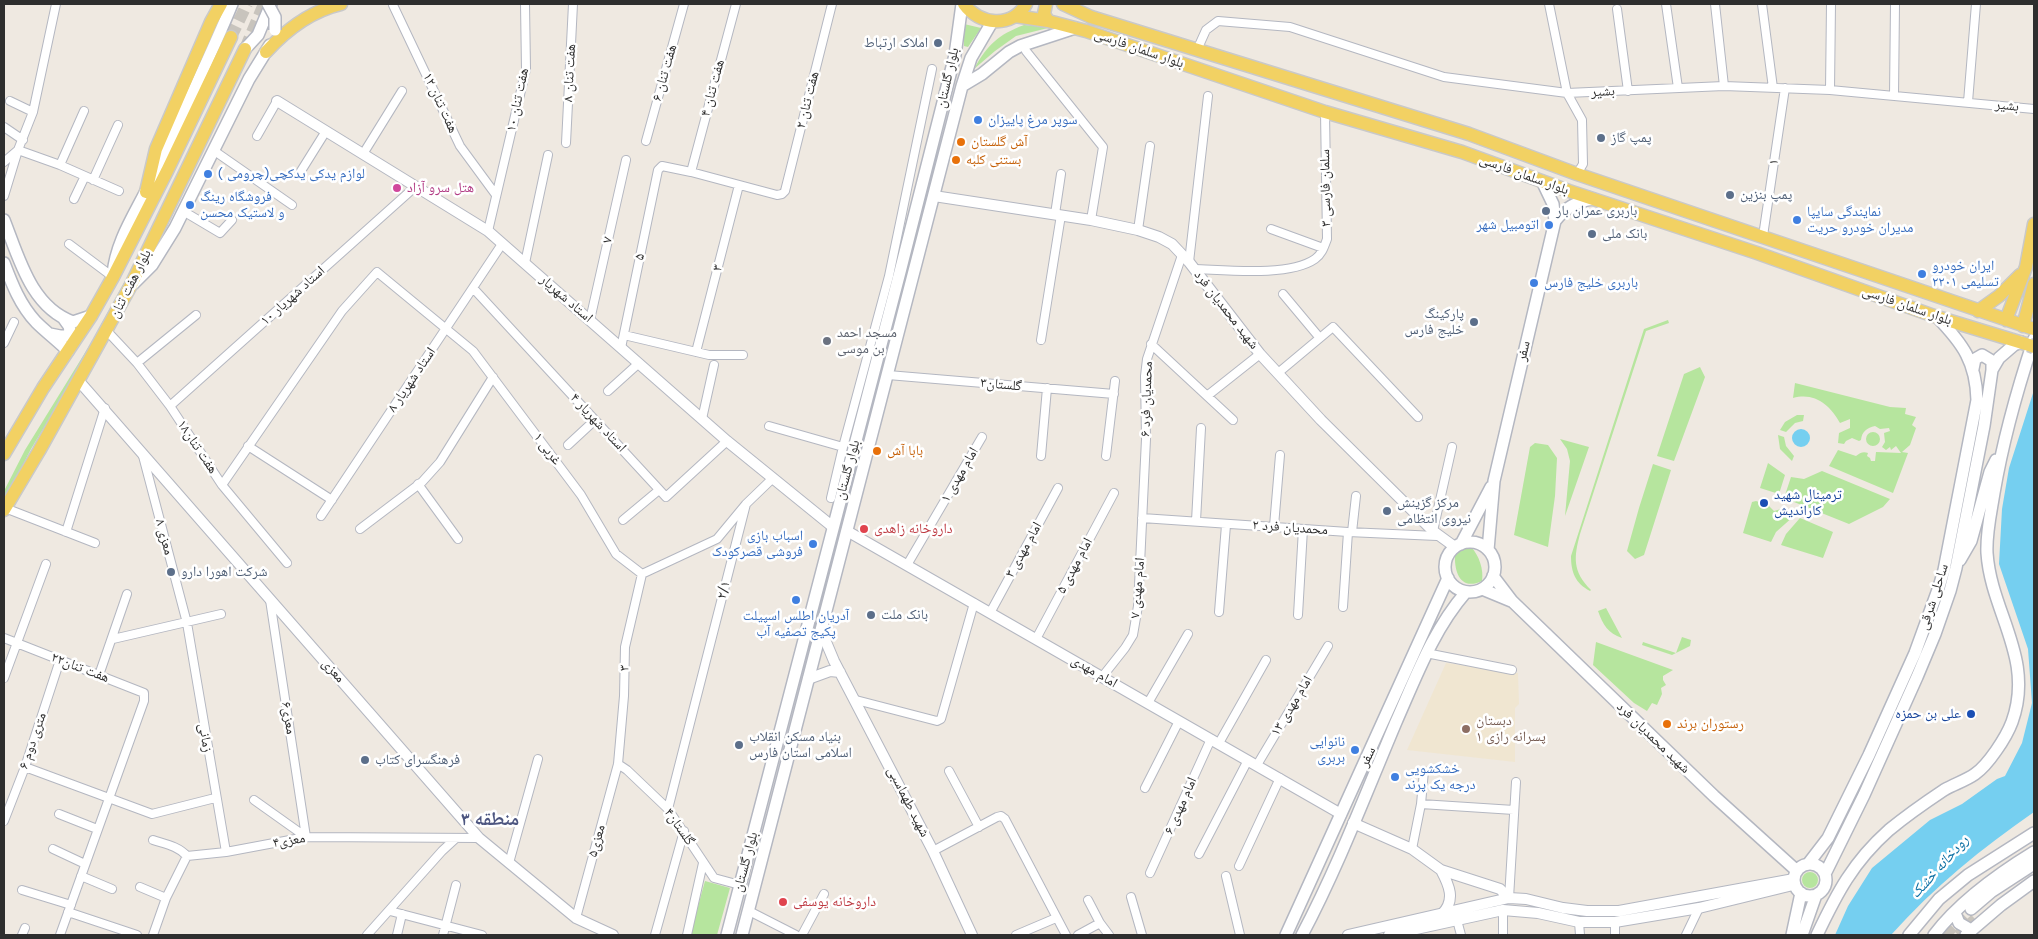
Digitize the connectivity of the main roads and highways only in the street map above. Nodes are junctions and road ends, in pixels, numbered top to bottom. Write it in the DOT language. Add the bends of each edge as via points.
graph roads {
  1 [pos="221,4"];
  2 [pos="268,4"];
  3 [pos="271,4"];
  4 [pos="341,4"];
  5 [pos="963,4"];
  6 [pos="1026,4"];
  7 [pos="1046,4"];
  8 [pos="1063,4"];
  9 [pos="236,5"];
  10 [pos="1015,16"];
  11 [pos="1048,20"];
  12 [pos="992,22"];
  13 [pos="217,24"];
  14 [pos="1075,28"];
  15 [pos="231,37"];
  16 [pos="245,49"];
  17 [pos="266,52"];
  18 [pos="955,55"];
  19 [pos="971,58"];
  20 [pos="962,86"];
  21 [pos="1542,181"];
  22 [pos="146,192"];
  23 [pos="1593,199"];
  24 [pos="4,220"];
  25 [pos="1555,221"];
  26 [pos="2034,224"];
  27 [pos="4,263"];
  28 [pos="2026,267"];
  29 [pos="113,277"];
  30 [pos="2034,284"];
  31 [pos="130,287"];
  32 [pos="1978,311"];
  33 [pos="2008,315"];
  34 [pos="91,316"];
  35 [pos="1937,317"];
  36 [pos="64,319"];
  37 [pos="2029,325"];
  38 [pos="50,334"];
  39 [pos="2030,343"];
  40 [pos="68,351"];
  41 [pos="1973,369"];
  42 [pos="1992,370"];
  43 [pos="860,424"];
  44 [pos="874,429"];
  45 [pos="2002,449"];
  46 [pos="4,454"];
  47 [pos="1494,481"];
  48 [pos="4,509"];
  49 [pos="1458,546"];
  50 [pos="1488,550"];
  51 [pos="1956,568"];
  52 [pos="1493,576"];
  53 [pos="1448,578"];
  54 [pos="1482,589"];
  55 [pos="1466,592"];
  56 [pos="1512,601"];
  57 [pos="2034,833"];
  58 [pos="2034,852"];
  59 [pos="1808,864"];
  60 [pos="2034,864"];
  61 [pos="1825,874"];
  62 [pos="2034,874"];
  63 [pos="2034,881"];
  64 [pos="1797,882"];
  65 [pos="1816,895"];
  66 [pos="1955,913"];
  67 [pos="1971,923"];
  68 [pos="1944,924"];
  69 [pos="728,930"];
  70 [pos="743,931"];
  71 [pos="1307,932"];
  72 [pos="1286,935"];
  73 [pos="1792,935"];
  74 [pos="1802,935"];
  75 [pos="1817,935"];
  76 [pos="1909,935"];
  77 [pos="1934,935"];
  78 [pos="1960,935"];
  1 -- 13 [label="main road"];
  2 -- 17 [label="main road, bridge" via="275,17 275,30"];
  3 -- 16 [label="main road" via="258,34"];
  4 -- 17 [label="main road" via="306,18"];
  5 -- 12 [label="main road" via="980,19"];
  5 -- 18 [label="main road, بلوار گلستان"];
  6 -- 10 [label="main road"];
  7 -- 11 [label="main road" via="1044,14"];
  8 -- 32 [label="main road, بلوار سلمان فارسی" via="1091,17 1469,134"];
  9 -- 13 [label="main road"];
  10 -- 11 [label="main road, بلوار سلمان فارسی"];
  10 -- 12 [label="main road"];
  11 -- 14 [label="main road, بلوار سلمان فارسی"];
  12 -- 19 [label="main road, بلوار گلستان"];
  13 -- 22 [label="main road" via="156,149"];
  14 -- 20 [label="main road" via="1020,46"];
  14 -- 21 [label="main road, بلوار سلمان فارسی" via="1325,112 1462,152"];
  15 -- 29 [label="main road, بلوار هفت تنان" via="168,171"];
  16 -- 31 [label="main road, بلوار هفت تنان"];
  17 -- 31 [label="main road" via="152,265"];
  18 -- 19 [label="main road" via="963,53"];
  18 -- 43 [label="main road, بلوار گلستان" via="894,277"];
  19 -- 20 [label="main road, بلوار گلستان"];
  20 -- 44 [label="main road, بلوار گلستان"];
  21 -- 23 [label="main road, بلوار سلمان فارسی"];
  21 -- 25 [label="main road, سفر" via="1553,204"];
  22 -- 29 [label="main road" via="115,256"];
  23 -- 25 [label="main road" via="1565,210"];
  23 -- 35 [label="main road, بلوار سلمان فارسی"];
  24 -- 36 [label="main road" via="38,296 51,311"];
  25 -- 47 [label="main road, سفر"];
  26 -- 28 [label="main road"];
  27 -- 38 [label="main road" via="25,307"];
  28 -- 32 [label="main road" via="2012,284"];
  28 -- 33 [label="main road"];
  29 -- 34 [label="main road, بلوار هفت تنان"];
  30 -- 37 [label="main road"];
  31 -- 48 [label="main road, بلوار هفت تنان"];
  32 -- 33 [label="main road, بلوار سلمان فارسی"];
  33 -- 37 [label="main road, بلوار سلمان فارسی"];
  34 -- 36 [label="main road" via="73,322"];
  34 -- 40 [label="main road, بلوار هفت تنان"];
  35 -- 39 [label="main road, بلوار سلمان فارسی"];
  35 -- 41 [label="main road, ساحلی شرقی" via="1958,339"];
  36 -- 38 [label="main road" via="70,331 67,336"];
  38 -- 40 [label="main road"];
  39 -- 42 [label="main road" via="2014,345 1999,358"];
  39 -- 45 [label="main road"];
  40 -- 46 [label="main road, بلوار هفت تنان"];
  41 -- 42 [label="main road" via="1975,359 1982,355 1992,361"];
  41 -- 59 [label="main road, ساحلی شرقی" via="1977,400 1939,587 1915,653 1869,755 1828,838"];
  42 -- 51 [label="main road, ساحلی شرقی"];
  43 -- 44 [label="main road"];
  43 -- 69 [label="main road, بلوار گلستان"];
  44 -- 70 [label="main road, بلوار گلستان"];
  45 -- 51 [label="main road" via="1990,472 1971,542"];
  45 -- 75 [label="main road" via="1987,553 1998,603 2016,656 2017,703 2012,723 1998,748 1976,774 1945,790 1890,829 1870,849 1840,888"];
  47 -- 49 [label="main road, سفر"];
  47 -- 50 [label="main road, سفر"];
  49 -- 50 [label="main road" via="1472,542"];
  49 -- 53 [label="main road" via="1446,558"];
  50 -- 52 [label="main road" via="1494,562"];
  51 -- 61 [label="main road, ساحلی شرقی" via="1917,677"];
  52 -- 54 [label="main road"];
  52 -- 56 [label="main road"];
  53 -- 55 [label="main road" via="1455,587"];
  53 -- 72 [label="main road, سفر"];
  54 -- 55 [label="main road"];
  54 -- 56 [label="main road"];
  55 -- 71 [label="main road, سفر" via="1449,611 1426,653"];
  56 -- 64 [label="main road, شهید محمدیان فرد" via="1714,796"];
  57 -- 76 [label="main road" via="1961,881 1939,899"];
  58 -- 66 [label="main road" via="1984,886"];
  59 -- 61 [label="main road" via="1818,866"];
  59 -- 64 [label="main road"];
  60 -- 67 [label="main road" via="1991,892"];
  61 -- 65 [label="main road" via="1824,889"];
  62 -- 67 [label="main road" via="1997,899"];
  63 -- 67 [label="main road"];
  64 -- 65 [label="main road" via="1805,895"];
  64 -- 73 [label="main road"];
  65 -- 74 [label="main road"];
  66 -- 67 [label="main road" via="1959,924"];
  66 -- 68 [label="main road"];
  68 -- 77 [label="main road"];
  68 -- 78 [label="main road" via="1956,928"];
  69 -- 70 [label="main road"];
}
